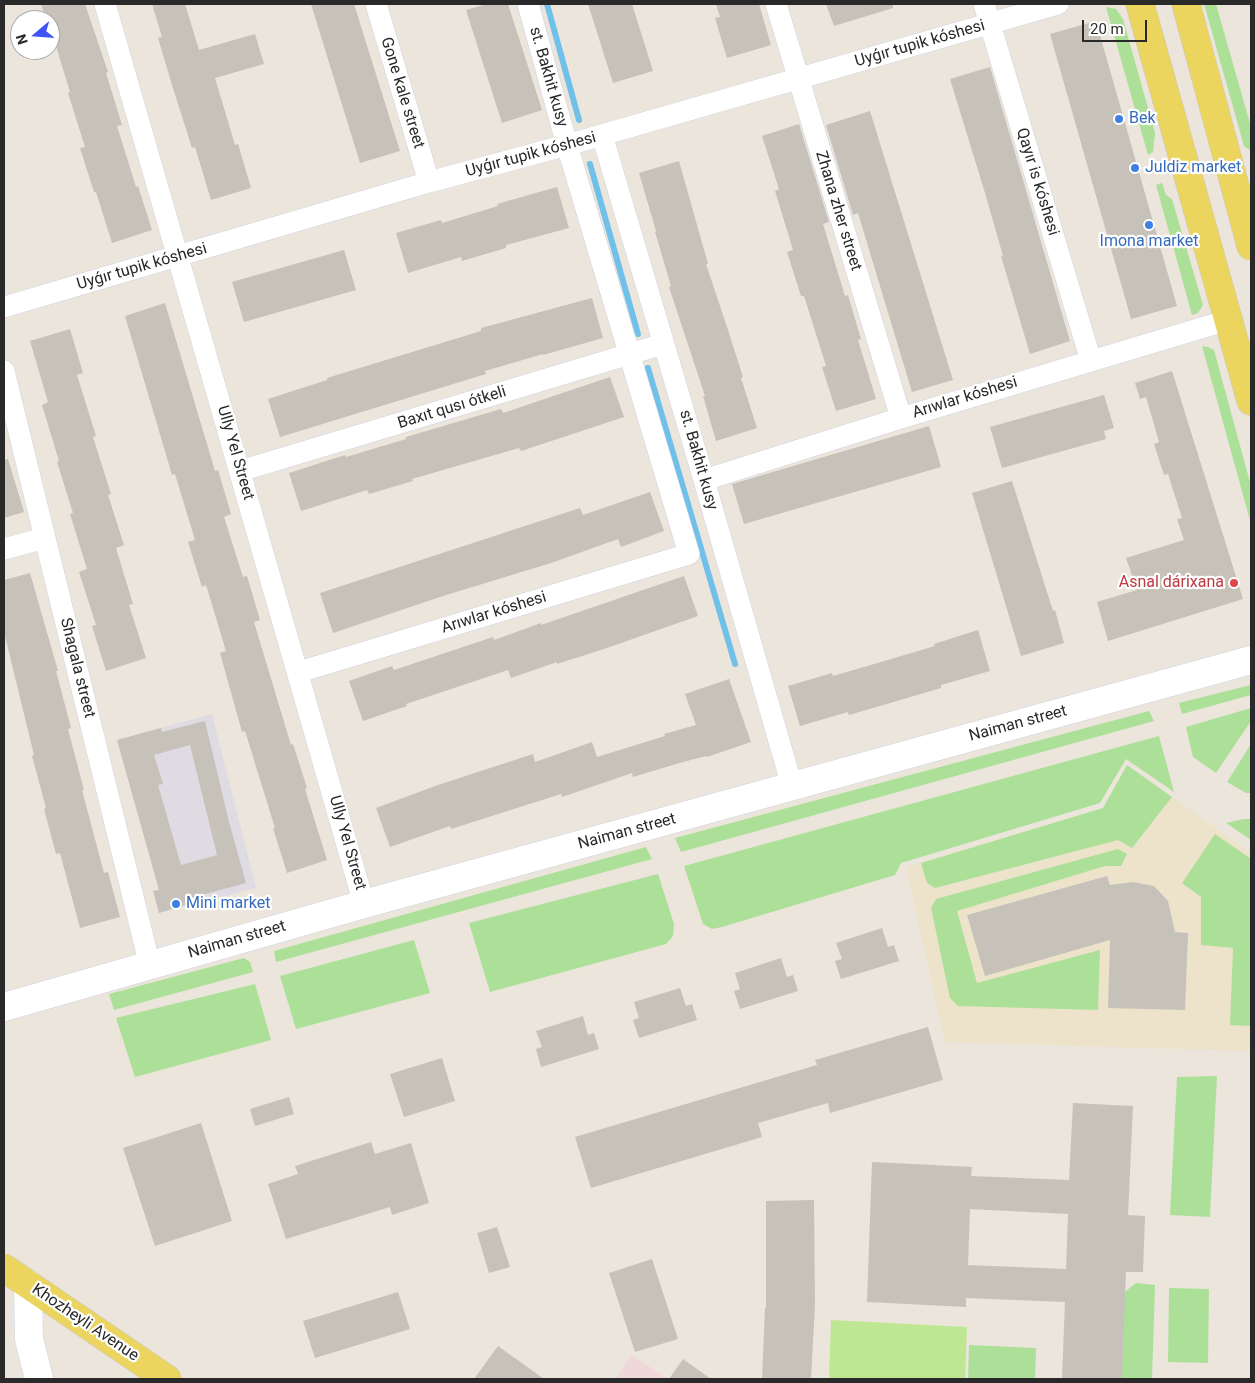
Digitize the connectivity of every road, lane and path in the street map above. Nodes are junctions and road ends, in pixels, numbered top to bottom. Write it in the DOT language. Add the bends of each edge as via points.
graph roads {
  1 [pos="105,4"];
  2 [pos="376,4"];
  3 [pos="528,4"];
  4 [pos="776,4"];
  5 [pos="1058,4"];
  6 [pos="1140,4"];
  7 [pos="1186,4"];
  8 [pos="987,14"];
  9 [pos="798,79"];
  10 [pos="602,135"];
  11 [pos="567,145"];
  12 [pos="429,182"];
  13 [pos="1251,246"];
  14 [pos="178,257"];
  15 [pos="4,307"];
  16 [pos="1228,320"];
  17 [pos="664,344"];
  18 [pos="631,354"];
  19 [pos="1091,361"];
  20 [pos="4,371"];
  21 [pos="1251,401"];
  22 [pos="901,418"];
  23 [pos="240,471"];
  24 [pos="704,480"];
  25 [pos="44,538"];
  26 [pos="4,549"];
  27 [pos="689,554"];
  28 [pos="1251,660"];
  29 [pos="299,672"];
  30 [pos="792,786"];
  31 [pos="364,904"];
  32 [pos="150,966"];
  33 [pos="4,1007"];
  34 [pos="4,1268"];
  35 [pos="28,1284"];
  36 [pos="39,1379"];
  37 [pos="167,1379"];
  1 -- 14 [label="street, Ully Yel Street"];
  2 -- 12 [label="street, Gone kale street"];
  3 -- 11 [label="street, st. Bakhit kusy"];
  4 -- 9 [label="street, Zhana zher street"];
  5 -- 8 [label="street, Uyǵır tupik kóshesi"];
  6 -- 16 [label="main road"];
  7 -- 13 [label="main road"];
  8 -- 9 [label="street, Uyǵır tupik kóshesi"];
  8 -- 19 [label="street, Qayır is kóshesi"];
  9 -- 10 [label="street, Uyǵır tupik kóshesi"];
  9 -- 22 [label="street, Zhana zher street"];
  10 -- 11 [label="street, Uyǵır tupik kóshesi"];
  10 -- 17 [label="street, st. Bakhit kusy"];
  11 -- 12 [label="street, Uyǵır tupik kóshesi"];
  11 -- 18 [label="street, st. Bakhit kusy"];
  12 -- 14 [label="street, Uyǵır tupik kóshesi"];
  14 -- 15 [label="street, Uyǵır tupik kóshesi"];
  14 -- 23 [label="street, Ully Yel Street"];
  16 -- 19 [label="street, Arıwlar kóshesi"];
  16 -- 21 [label="main road"];
  17 -- 18 [label="street, Baxıt qusı ótkeli"];
  17 -- 24 [label="street, st. Bakhit kusy"];
  18 -- 23 [label="street, Baxıt qusı ótkeli"];
  18 -- 27 [label="street, st. Bakhit kusy"];
  19 -- 22 [label="street, Arıwlar kóshesi"];
  20 -- 25 [label="street, Shagala street"];
  22 -- 24 [label="street, Arıwlar kóshesi"];
  23 -- 29 [label="street, Ully Yel Street"];
  24 -- 30 [label="street, st. Bakhit kusy"];
  25 -- 26 [label="street"];
  25 -- 32 [label="street, Shagala street"];
  27 -- 29 [label="street, Arıwlar kóshesi"];
  28 -- 30 [label="main road, Naiman street"];
  29 -- 31 [label="street, Ully Yel Street"];
  30 -- 31 [label="main road, Naiman street"];
  31 -- 32 [label="main road, Naiman street"];
  32 -- 33 [label="main road, Naiman street"];
  34 -- 35 [label="main road, Khozheyli Avenue"];
  35 -- 36 [label="main road" via="29,1339"];
  35 -- 37 [label="main road, Khozheyli Avenue"];
}
